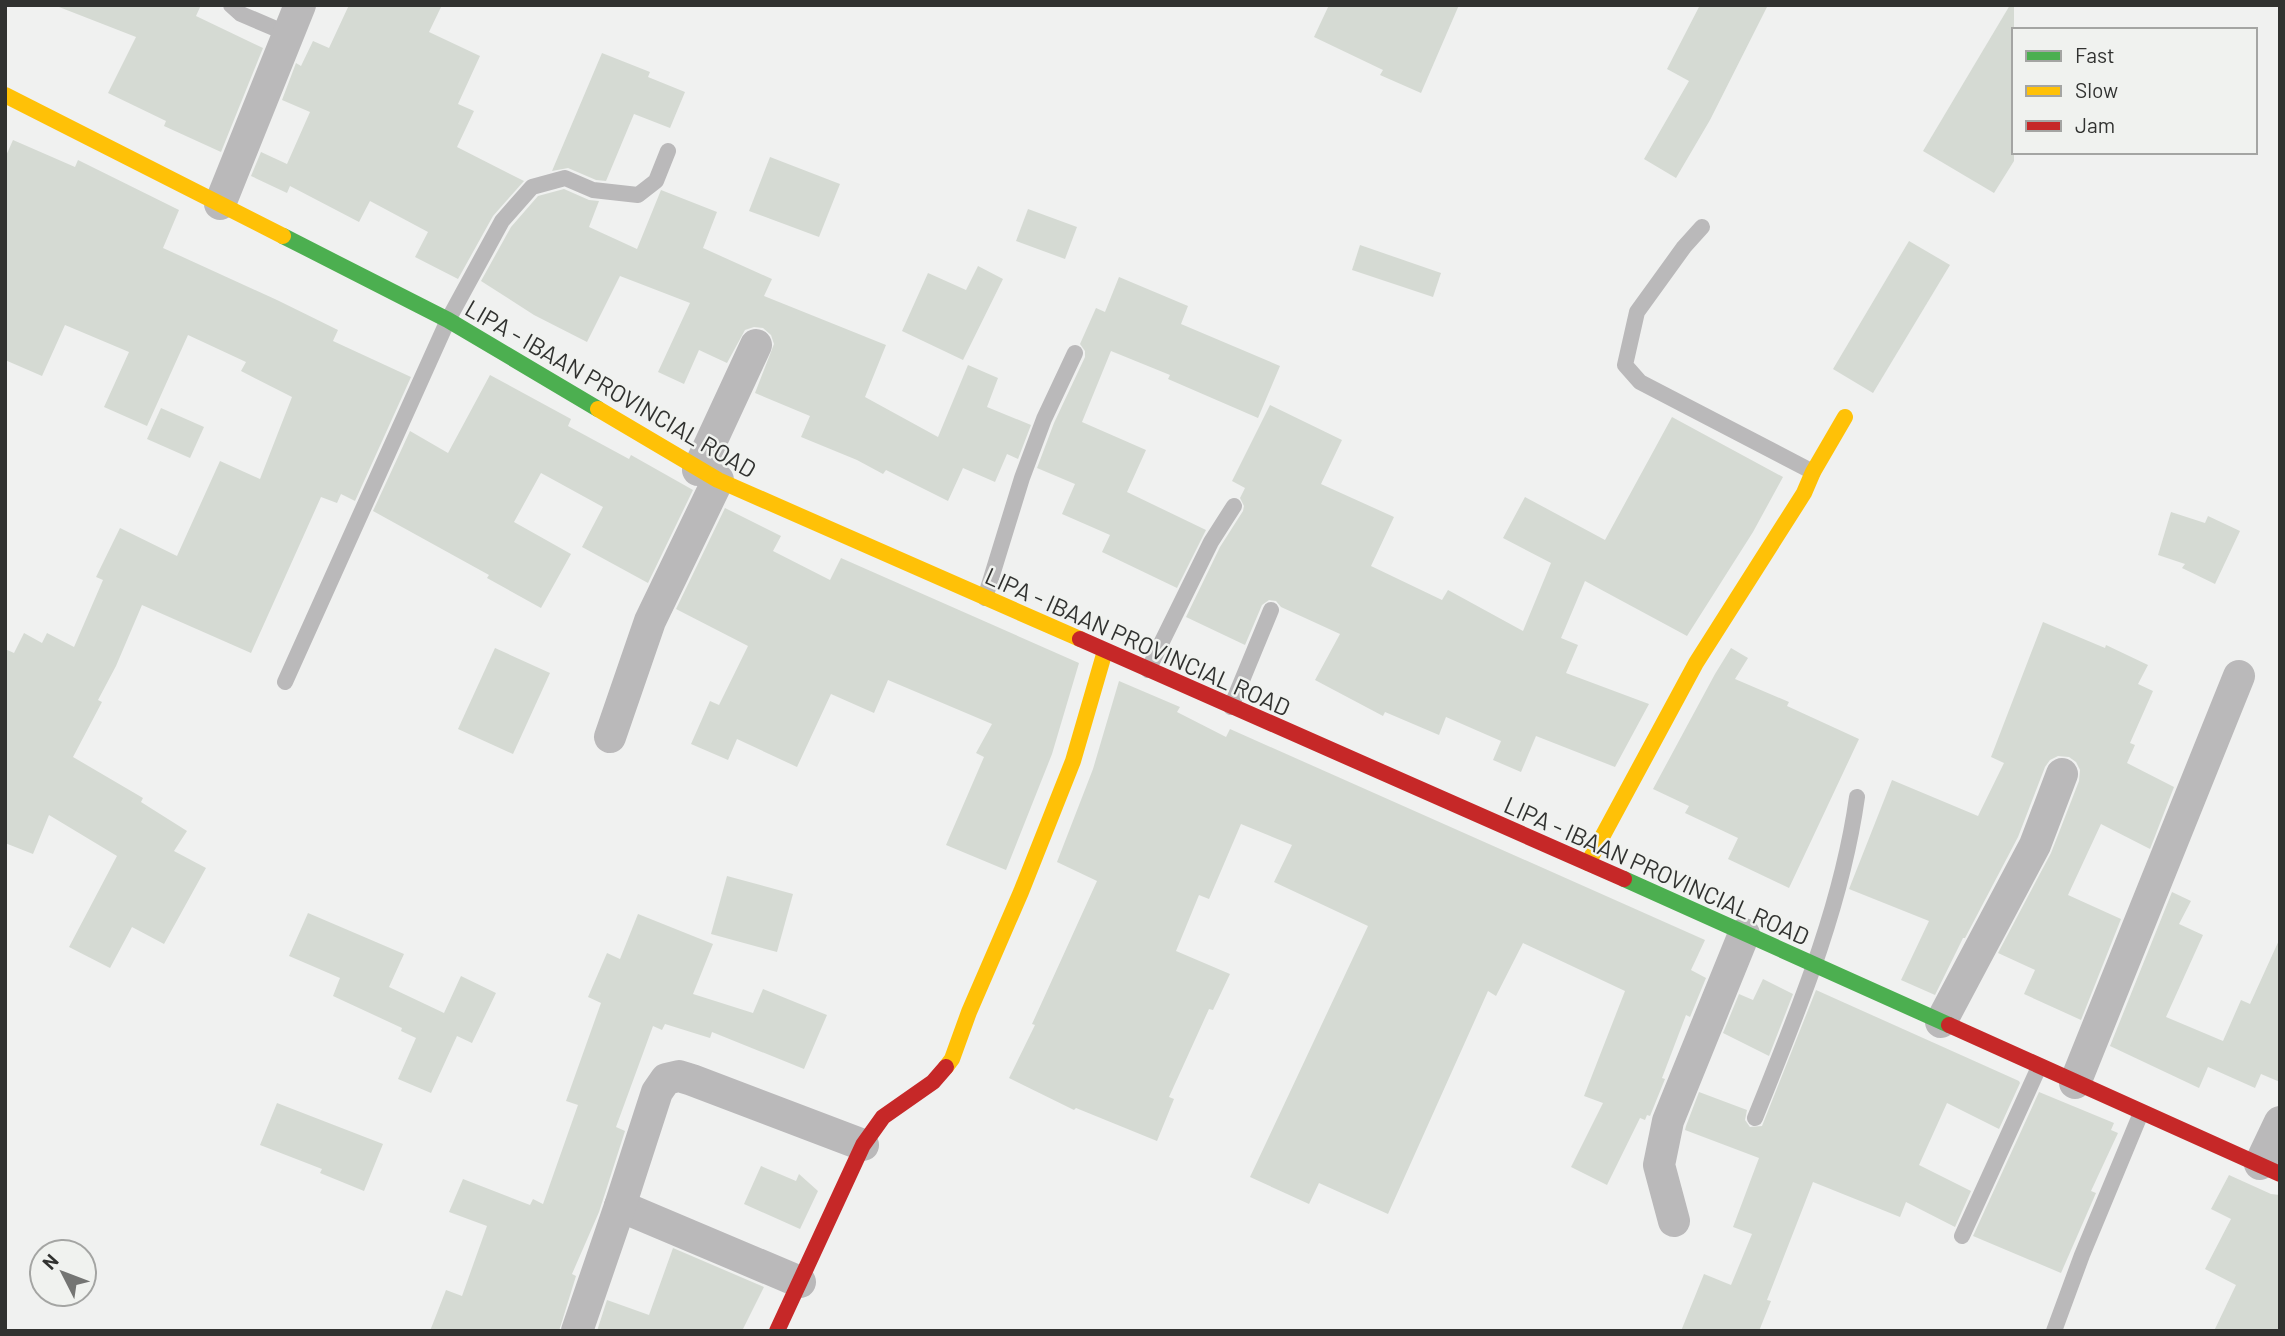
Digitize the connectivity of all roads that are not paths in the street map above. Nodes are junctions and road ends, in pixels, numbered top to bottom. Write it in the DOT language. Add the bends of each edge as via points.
graph roads {
  1 [pos="231,5"];
  2 [pos="300,5"];
  3 [pos="288,34"];
  4 [pos="5,95"];
  5 [pos="668,151"];
  6 [pos="220,204"];
  7 [pos="1702,227"];
  8 [pos="448,320"];
  9 [pos="756,345"];
  10 [pos="1075,353"];
  11 [pos="1845,417"];
  12 [pos="1813,472"];
  13 [pos="708,475"];
  14 [pos="1234,506"];
  15 [pos="985,598"];
  16 [pos="1272,610"];
  17 [pos="1105,651"];
  18 [pos="1147,670"];
  19 [pos="2239,677"];
  20 [pos="285,682"];
  21 [pos="1231,707"];
  22 [pos="610,737"];
  23 [pos="2062,774"];
  24 [pos="1857,797"];
  25 [pos="1588,863"];
  26 [pos="1744,933"];
  27 [pos="1816,966"];
  28 [pos="1941,1022"];
  29 [pos="2039,1067"];
  30 [pos="2075,1083"];
  31 [pos="2141,1113"];
  32 [pos="1755,1118"];
  33 [pos="2280,1122"];
  34 [pos="863,1145"];
  35 [pos="2270,1169"];
  36 [pos="620,1206"];
  37 [pos="1674,1221"];
  38 [pos="1962,1236"];
  39 [pos="800,1282"];
  40 [pos="577,1331"];
  41 [pos="777,1331"];
  42 [pos="2054,1331"];
  1 -- 3 [label="lane"];
  2 -- 3 [label="street"];
  3 -- 6 [label="street"];
  4 -- 6 [label="main road, LIPA - IBAAN PROVINCIAL ROAD"];
  5 -- 8 [label="lane" via="656,181 638,195 593,190 565,178 532,187 502,221"];
  6 -- 8 [label="main road, LIPA - IBAAN PROVINCIAL ROAD"];
  7 -- 12 [label="lane" via="1637,312 1625,365 1640,382"];
  8 -- 13 [label="main road, LIPA - IBAAN PROVINCIAL ROAD"];
  8 -- 20 [label="lane"];
  9 -- 13 [label="street"];
  10 -- 15 [label="lane" via="1022,478"];
  11 -- 12 [label="main road"];
  12 -- 25 [label="main road" via="1696,663"];
  13 -- 15 [label="main road, LIPA - IBAAN PROVINCIAL ROAD"];
  13 -- 22 [label="street"];
  14 -- 18 [label="lane"];
  15 -- 17 [label="main road, LIPA - IBAAN PROVINCIAL ROAD"];
  16 -- 21 [label="lane"];
  17 -- 18 [label="main road, LIPA - IBAAN PROVINCIAL ROAD"];
  17 -- 34 [label="main road" via="1073,761 952,1059 933,1082 883,1118"];
  18 -- 21 [label="main road, LIPA - IBAAN PROVINCIAL ROAD"];
  19 -- 30 [label="street"];
  21 -- 25 [label="main road, LIPA - IBAAN PROVINCIAL ROAD"];
  23 -- 28 [label="street" via="2035,845"];
  24 -- 27 [label="lane" via="1840,887"];
  25 -- 26 [label="main road, LIPA - IBAAN PROVINCIAL ROAD"];
  26 -- 27 [label="main road, LIPA - IBAAN PROVINCIAL ROAD"];
  26 -- 37 [label="street" via="1668,1121 1659,1164"];
  27 -- 28 [label="main road, LIPA - IBAAN PROVINCIAL ROAD"];
  27 -- 32 [label="lane"];
  28 -- 29 [label="main road, LIPA - IBAAN PROVINCIAL ROAD"];
  29 -- 30 [label="main road, LIPA - IBAAN PROVINCIAL ROAD"];
  29 -- 38 [label="lane"];
  30 -- 31 [label="main road, LIPA - IBAAN PROVINCIAL ROAD"];
  31 -- 35 [label="main road, LIPA - IBAAN PROVINCIAL ROAD"];
  31 -- 42 [label="lane"];
  33 -- 35 [label="street"];
  34 -- 36 [label="street" via="692,1080 666,1079 657,1092"];
  34 -- 39 [label="main road"];
  36 -- 39 [label="street"];
  36 -- 40 [label="street"];
  39 -- 41 [label="main road"];
}
